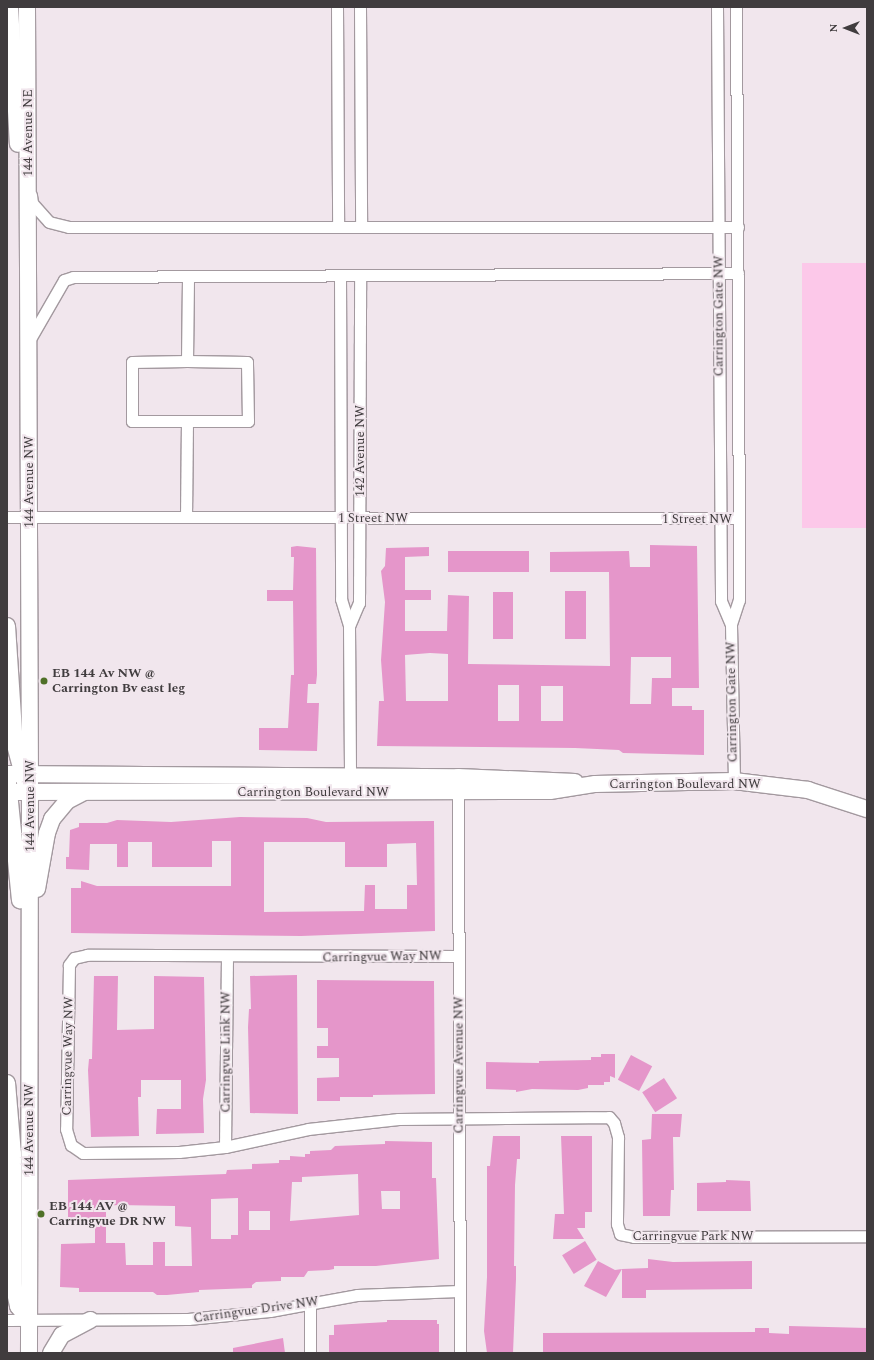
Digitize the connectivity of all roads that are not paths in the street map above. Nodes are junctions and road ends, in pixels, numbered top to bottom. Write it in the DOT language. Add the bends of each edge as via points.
graph roads {
  1 [pos="10,7"];
  2 [pos="27,7"];
  3 [pos="337,7"];
  4 [pos="360,7"];
  5 [pos="717,7"];
  6 [pos="736,7"];
  7 [pos="28,183"];
  8 [pos="361,227"];
  9 [pos="718,227"];
  10 [pos="738,227"];
  11 [pos="338,228"];
  12 [pos="29,259"];
  13 [pos="719,273"];
  14 [pos="738,273"];
  15 [pos="340,275"];
  16 [pos="360,275"];
  17 [pos="188,276"];
  18 [pos="29,341"];
  19 [pos="187,361"];
  20 [pos="187,422"];
  21 [pos="7,517"];
  22 [pos="29,517"];
  23 [pos="186,517"];
  24 [pos="340,518"];
  25 [pos="361,518"];
  26 [pos="740,518"];
  27 [pos="721,519"];
  28 [pos="730,624"];
  29 [pos="7,626"];
  30 [pos="350,626"];
  31 [pos="350,776"];
  32 [pos="14,781"];
  33 [pos="734,781"];
  34 [pos="458,784"];
  35 [pos="85,791"];
  36 [pos="30,792"];
  37 [pos="350,792"];
  38 [pos="867,809"];
  39 [pos="30,936"];
  40 [pos="459,956"];
  41 [pos="226,958"];
  42 [pos="29,999"];
  43 [pos="7,1083"];
  44 [pos="459,1116"];
  45 [pos="225,1147"];
  46 [pos="867,1236"];
  47 [pos="459,1291"];
  48 [pos="310,1303"];
  49 [pos="7,1320"];
  50 [pos="29,1320"];
  51 [pos="90,1320"];
  52 [pos="29,1353"];
  53 [pos="51,1353"];
  54 [pos="310,1353"];
  55 [pos="460,1353"];
  1 -- 12 [label="main road" via="12,64"];
  2 -- 7 [label="main road, 144 Avenue NE"];
  3 -- 11 [label="street"];
  4 -- 8 [label="street"];
  5 -- 9 [label="street, Carrington Gate NW"];
  6 -- 10 [label="street, Carrington Gate NW"];
  7 -- 11 [label="street" via="32,203 40,214 49,222 60,226"];
  7 -- 12 [label="main road, 144 Avenue NE"];
  8 -- 9 [label="street"];
  8 -- 11 [label="street"];
  9 -- 10 [label="street"];
  9 -- 13 [label="street, Carrington Gate NW"];
  10 -- 14 [label="street, Carrington Gate NW"];
  12 -- 18 [label="main road, 144 Avenue NW"];
  13 -- 14 [label="street"];
  13 -- 16 [label="street"];
  13 -- 27 [label="street, Carrington Gate NW"];
  14 -- 26 [label="street, Carrington Gate NW"];
  15 -- 16 [label="street"];
  15 -- 17 [label="street"];
  15 -- 24 [label="street, 142 Avenue NW"];
  16 -- 25 [label="street, 142 Avenue NW"];
  17 -- 18 [label="street" via="73,277 64,280"];
  17 -- 19 [label="street"];
  18 -- 22 [label="main road, 144 Avenue NW"];
  19 -- 20 [label="street" via="132,362 132,421"];
  19 -- 20 [label="street" via="247,362 248,421"];
  20 -- 23 [label="street"];
  21 -- 22 [label="street, 1 Street NW"];
  22 -- 23 [label="street, 1 Street NW"];
  22 -- 32 [label="main road, 144 Avenue NW"];
  23 -- 24 [label="street, 1 Street NW"];
  24 -- 25 [label="street, 1 Street NW"];
  24 -- 30 [label="street, 142 Avenue NW" via="340,599"];
  25 -- 27 [label="street, 1 Street NW"];
  25 -- 30 [label="street, 142 Avenue NW" via="359,603"];
  26 -- 27 [label="street, 1 Street NW"];
  26 -- 28 [label="street, Carrington Gate NW" via="739,600"];
  27 -- 28 [label="street, Carrington Gate NW" via="721,601"];
  28 -- 33 [label="street, Carrington Gate NW"];
  29 -- 32 [label="main road" via="15,745"];
  30 -- 31 [label="street, 142 Avenue NW"];
  31 -- 32 [label="main road, Carrington Boulevard NW"];
  31 -- 34 [label="main road, Carrington Boulevard NW"];
  31 -- 37 [label="street, 142 Avenue NW"];
  32 -- 36 [label="main road, 144 Avenue NW"];
  32 -- 42 [label="main road"];
  33 -- 34 [label="main road, Carrington Boulevard NW" via="595,784 553,779"];
  33 -- 38 [label="main road, Carrington Boulevard NW" via="808,790"];
  34 -- 37 [label="main road, Carrington Boulevard NW"];
  34 -- 40 [label="street, Carringvue Avenue NW"];
  35 -- 36 [label="main road, Carrington Boulevard NW"];
  35 -- 37 [label="main road, Carrington Boulevard NW"];
  35 -- 39 [label="main road" via="67,801 52,819 47,833"];
  36 -- 39 [label="main road, 144 Avenue NW"];
  39 -- 42 [label="main road, 144 Avenue NW"];
  40 -- 41 [label="street, Carringvue Way NW"];
  40 -- 44 [label="street, Carringvue Avenue NW"];
  41 -- 45 [label="street, Carringvue Link NW"];
  41 -- 45 [label="street, Carringvue Way NW" via="87,955 78,956 71,961 66,1129 71,1145 83,1153 179,1152"];
  42 -- 50 [label="main road, 144 Avenue NW"];
  43 -- 50 [label="main road" via="14,1154 14,1284 18,1306"];
  44 -- 45 [label="street, Carringvue Way NW" via="321,1127"];
  44 -- 46 [label="street, Carringvue Park NW" via="609,1117 614,1123 618,1137 617,1224 620,1234 634,1237"];
  44 -- 47 [label="street, Carringvue Avenue NW"];
  47 -- 48 [label="street, Carringvue Drive NW" via="380,1292"];
  47 -- 55 [label="street, Carringvue Avenue NW"];
  48 -- 51 [label="street, Carringvue Drive NW" via="206,1318"];
  48 -- 54 [label="street"];
  49 -- 50 [label="street, Carringvue Drive NW"];
  50 -- 51 [label="street, Carringvue Drive NW"];
  50 -- 52 [label="main road, 144 Avenue NW"];
  51 -- 53 [label="main road" via="62,1335"];
}
